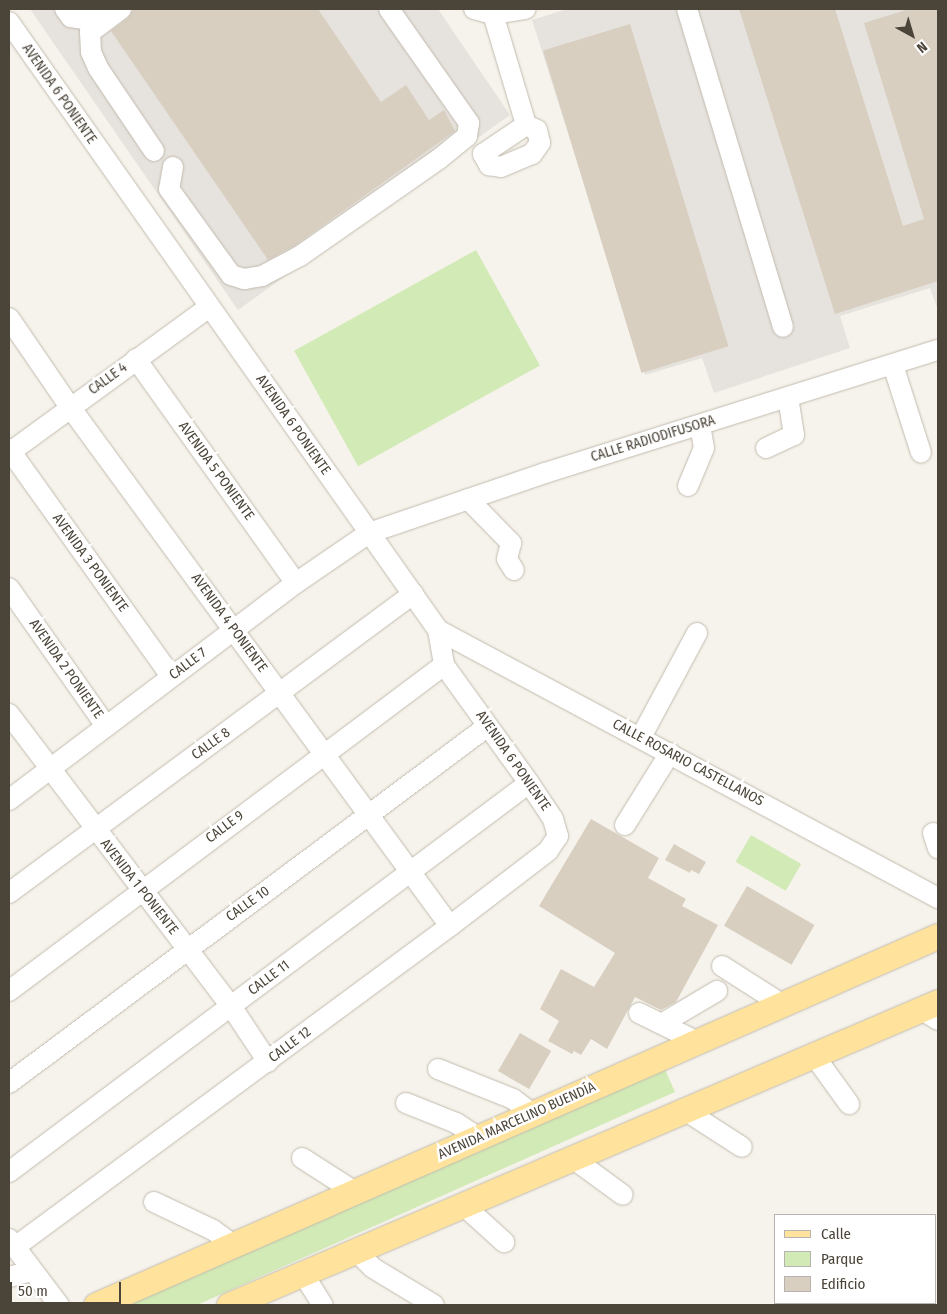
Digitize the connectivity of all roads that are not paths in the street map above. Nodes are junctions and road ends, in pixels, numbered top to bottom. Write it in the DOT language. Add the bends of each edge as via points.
graph roads {
  1 [pos="65,9"];
  2 [pos="104,9"];
  3 [pos="121,9"];
  4 [pos="389,9"];
  5 [pos="526,9"];
  6 [pos="687,9"];
  7 [pos="483,12"];
  8 [pos="9,22"];
  9 [pos="526,125"];
  10 [pos="154,151"];
  11 [pos="173,167"];
  12 [pos="209,307"];
  13 [pos="9,318"];
  14 [pos="783,327"];
  15 [pos="938,350"];
  16 [pos="136,359"];
  17 [pos="893,365"];
  18 [pos="788,398"];
  19 [pos="70,407"];
  20 [pos="700,425"];
  21 [pos="766,448"];
  22 [pos="9,452"];
  23 [pos="921,453"];
  24 [pos="688,486"];
  25 [pos="468,499"];
  26 [pos="369,533"];
  27 [pos="514,570"];
  28 [pos="296,583"];
  29 [pos="9,588"];
  30 [pos="412,594"];
  31 [pos="235,629"];
  32 [pos="438,630"];
  33 [pos="697,633"];
  34 [pos="444,665"];
  35 [pos="171,676"];
  36 [pos="280,693"];
  37 [pos="9,714"];
  38 [pos="106,726"];
  39 [pos="488,726"];
  40 [pos="641,737"];
  41 [pos="324,753"];
  42 [pos="670,753"];
  43 [pos="49,770"];
  44 [pos="529,783"];
  45 [pos="9,800"];
  46 [pos="370,815"];
  47 [pos="625,825"];
  48 [pos="94,830"];
  49 [pos="558,836"];
  50 [pos="413,872"];
  51 [pos="141,890"];
  52 [pos="9,893"];
  53 [pos="938,898"];
  54 [pos="450,926"];
  55 [pos="938,936"];
  56 [pos="188,949"];
  57 [pos="722,966"];
  58 [pos="9,991"];
  59 [pos="717,991"];
  60 [pos="783,1005"];
  61 [pos="231,1006"];
  62 [pos="933,1010"];
  63 [pos="639,1012"];
  64 [pos="663,1023"];
  65 [pos="698,1042"];
  66 [pos="813,1054"];
  67 [pos="268,1062"];
  68 [pos="438,1069"];
  69 [pos="9,1084"];
  70 [pos="406,1103"];
  71 [pos="848,1104"];
  72 [pos="683,1109"];
  73 [pos="533,1114"];
  74 [pos="479,1138"];
  75 [pos="742,1147"];
  76 [pos="571,1157"];
  77 [pos="302,1158"];
  78 [pos="9,1172"];
  79 [pos="355,1192"];
  80 [pos="623,1196"];
  81 [pos="154,1202"];
  82 [pos="462,1204"];
  83 [pos="504,1242"];
  84 [pos="12,1243"];
  85 [pos="234,1245"];
  86 [pos="355,1250"];
  87 [pos="32,1270"];
  88 [pos="302,1272"];
  89 [pos="9,1277"];
  90 [pos="59,1305"];
  91 [pos="96,1305"];
  92 [pos="229,1305"];
  93 [pos="323,1305"];
  94 [pos="434,1305"];
  1 -- 2 [label="street" via="70,17 84,19"];
  3 -- 10 [label="street" via="90,32 91,52 98,68"];
  4 -- 11 [label="street" via="469,123 468,136 439,159 300,256 262,276 244,279 231,275 169,189"];
  5 -- 7 [label="street"];
  6 -- 14 [label="street"];
  7 -- 9 [label="street"];
  8 -- 12 [label="street, AVENIDA 6 PONIENTE"];
  12 -- 16 [label="street, CALLE 4"];
  12 -- 26 [label="street, AVENIDA 6 PONIENTE"];
  13 -- 19 [label="street, AVENIDA 4 PONIENTE"];
  15 -- 17 [label="street, CALLE RADIODIFUSORA"];
  16 -- 19 [label="street, CALLE 4"];
  16 -- 28 [label="street, AVENIDA 5 PONIENTE"];
  17 -- 18 [label="street, CALLE RADIODIFUSORA"];
  17 -- 23 [label="street"];
  18 -- 20 [label="street, CALLE RADIODIFUSORA"];
  18 -- 21 [label="street" via="794,435"];
  19 -- 22 [label="street, CALLE 4"];
  19 -- 31 [label="street, AVENIDA 4 PONIENTE"];
  20 -- 24 [label="street" via="704,448"];
  20 -- 25 [label="street, CALLE RADIODIFUSORA"];
  22 -- 35 [label="street, AVENIDA 3 PONIENTE"];
  25 -- 26 [label="street, CALLE RADIODIFUSORA"];
  25 -- 27 [label="street" via="510,543 507,559"];
  26 -- 28 [label="street, CALLE 7"];
  26 -- 30 [label="street, AVENIDA 6 PONIENTE"];
  28 -- 31 [label="street, CALLE 7"];
  29 -- 38 [label="street, AVENIDA 2 PONIENTE"];
  30 -- 32 [label="street, AVENIDA 6 PONIENTE"];
  30 -- 36 [label="street, CALLE 8"];
  31 -- 35 [label="street, CALLE 7"];
  31 -- 36 [label="street, AVENIDA 4 PONIENTE"];
  32 -- 34 [label="street, AVENIDA 6 PONIENTE"];
  32 -- 40 [label="street, CALLE ROSARIO CASTELLANOS"];
  33 -- 40 [label="street"];
  34 -- 39 [label="street, AVENIDA 6 PONIENTE"];
  34 -- 41 [label="street, CALLE 9"];
  35 -- 38 [label="street, CALLE 7"];
  36 -- 41 [label="street, AVENIDA 4 PONIENTE"];
  36 -- 48 [label="street, CALLE 8"];
  37 -- 43 [label="street, AVENIDA 1 PONIENTE"];
  38 -- 43 [label="street, CALLE 7"];
  39 -- 44 [label="street, AVENIDA 6 PONIENTE"];
  39 -- 46 [label="street, CALLE 10"];
  40 -- 42 [label="street, CALLE ROSARIO CASTELLANOS"];
  41 -- 46 [label="street, AVENIDA 4 PONIENTE"];
  41 -- 51 [label="street, CALLE 9"];
  42 -- 47 [label="street"];
  42 -- 53 [label="street, CALLE ROSARIO CASTELLANOS"];
  43 -- 45 [label="street, CALLE 7"];
  43 -- 48 [label="street, AVENIDA 1 PONIENTE"];
  44 -- 49 [label="street, AVENIDA 6 PONIENTE" via="553,820"];
  44 -- 50 [label="street, CALLE 11"];
  46 -- 50 [label="street, AVENIDA 4 PONIENTE"];
  46 -- 56 [label="street, CALLE 10"];
  48 -- 51 [label="street, AVENIDA 1 PONIENTE"];
  48 -- 52 [label="street, CALLE 8"];
  49 -- 54 [label="street, CALLE 12" via="548,851"];
  50 -- 54 [label="street, AVENIDA 4 PONIENTE"];
  50 -- 61 [label="street, CALLE 11"];
  51 -- 56 [label="street, AVENIDA 1 PONIENTE"];
  51 -- 58 [label="street, CALLE 9"];
  54 -- 67 [label="street, CALLE 12"];
  55 -- 60 [label="main road, AVENIDA MARCELINO BUENDÍA"];
  56 -- 61 [label="street, AVENIDA 1 PONIENTE"];
  56 -- 69 [label="street, CALLE 10"];
  57 -- 60 [label="street"];
  59 -- 64 [label="street"];
  60 -- 65 [label="main road, AVENIDA MARCELINO BUENDÍA"];
  61 -- 67 [label="street, AVENIDA 1 PONIENTE"];
  61 -- 78 [label="street, CALLE 11"];
  62 -- 66 [label="main road"];
  63 -- 64 [label="street"];
  64 -- 65 [label="street"];
  65 -- 73 [label="main road, AVENIDA MARCELINO BUENDÍA"];
  66 -- 71 [label="street"];
  66 -- 72 [label="main road"];
  67 -- 84 [label="street, CALLE 12"];
  68 -- 73 [label="street" via="513,1099"];
  70 -- 74 [label="street" via="456,1123"];
  72 -- 75 [label="street"];
  72 -- 76 [label="main road"];
  73 -- 74 [label="main road, AVENIDA MARCELINO BUENDÍA"];
  74 -- 79 [label="main road, AVENIDA MARCELINO BUENDÍA"];
  76 -- 80 [label="street"];
  76 -- 82 [label="main road"];
  77 -- 79 [label="street"];
  79 -- 85 [label="main road, AVENIDA MARCELINO BUENDÍA"];
  81 -- 85 [label="street" via="214,1230"];
  82 -- 83 [label="street"];
  82 -- 86 [label="main road"];
  84 -- 87 [label="street"];
  85 -- 91 [label="main road, AVENIDA MARCELINO BUENDÍA"];
  86 -- 88 [label="main road"];
  86 -- 94 [label="street" via="373,1268"];
  87 -- 89 [label="street"];
  87 -- 90 [label="street"];
  88 -- 92 [label="main road"];
  88 -- 93 [label="street"];
}
